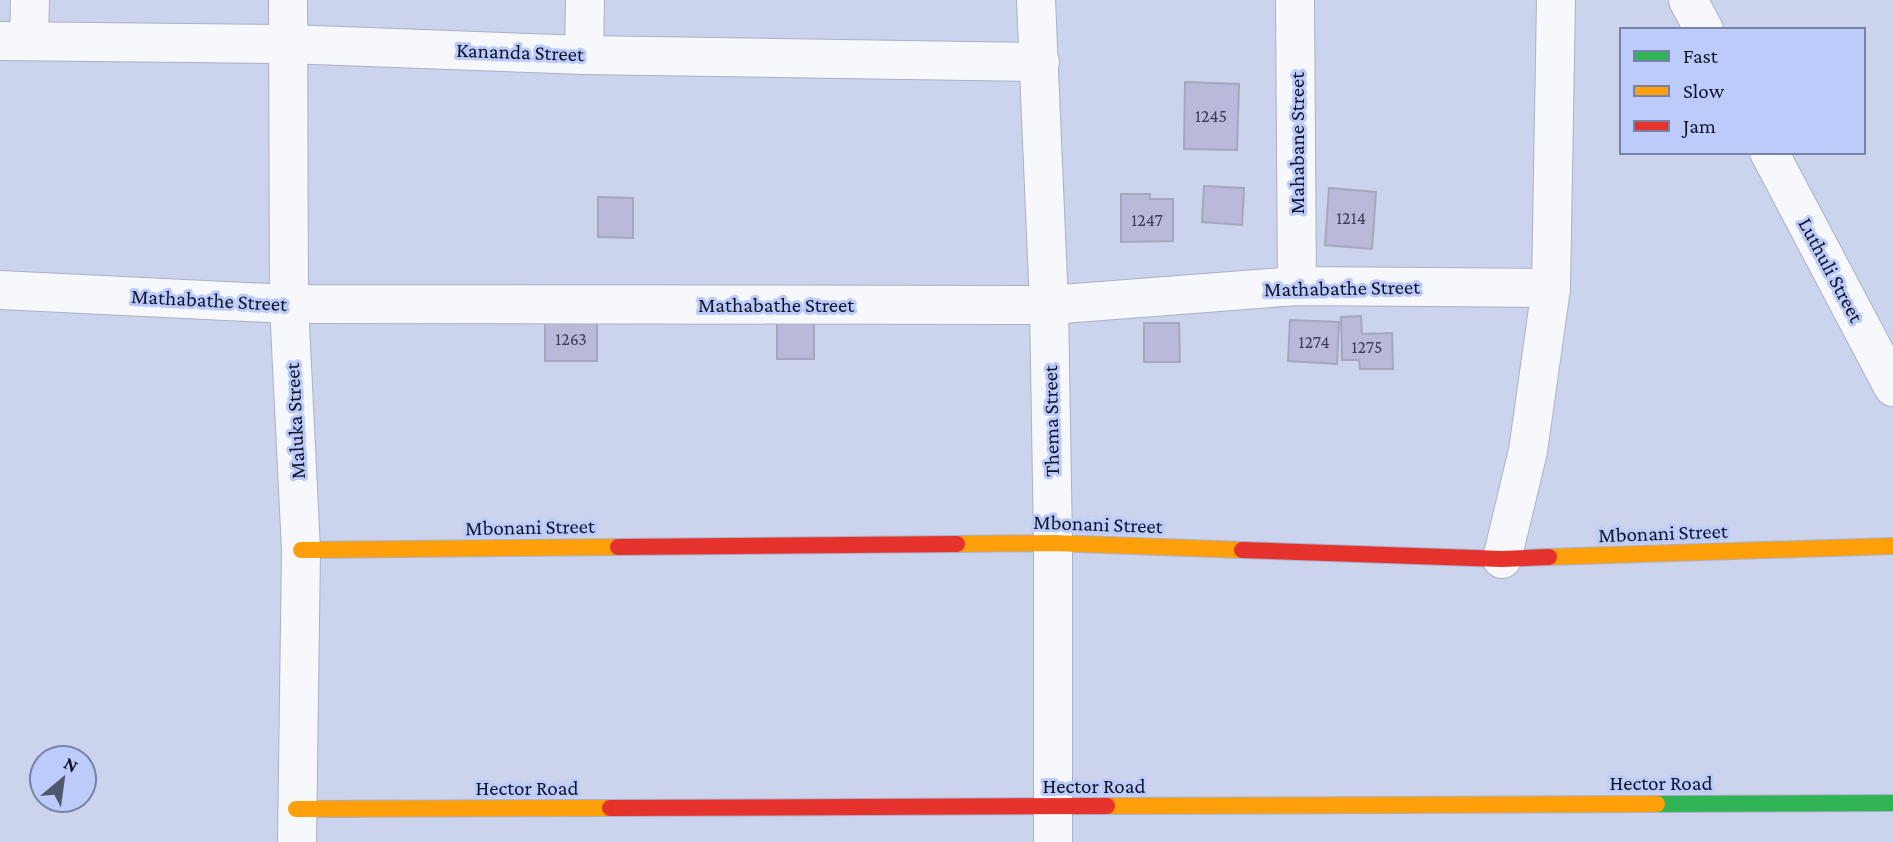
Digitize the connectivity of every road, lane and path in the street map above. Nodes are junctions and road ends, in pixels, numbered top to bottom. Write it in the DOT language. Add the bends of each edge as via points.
graph roads {
  1 [pos="30,0"];
  2 [pos="288,0"];
  3 [pos="584,0"];
  4 [pos="1036,0"];
  5 [pos="1295,0"];
  6 [pos="1556,0"];
  7 [pos="1688,0"];
  8 [pos="1703,28"];
  9 [pos="14,41"];
  10 [pos="287,44"];
  11 [pos="584,55"];
  12 [pos="1040,62"];
  13 [pos="1770,154"];
  14 [pos="1297,286"];
  15 [pos="1551,288"];
  16 [pos="0,290"];
  17 [pos="289,304"];
  18 [pos="1049,305"];
  19 [pos="1893,387"];
  20 [pos="1054,543"];
  21 [pos="1893,546"];
  22 [pos="301,550"];
  23 [pos="1502,559"];
  24 [pos="1893,803"];
  25 [pos="1054,824"];
  26 [pos="297,826"];
  1 -- 9 [label="street"];
  2 -- 10 [label="street, Maluka Street"];
  3 -- 11 [label="street"];
  4 -- 12 [label="street, Thema Street"];
  5 -- 14 [label="street, Mahabane Street"];
  6 -- 15 [label="street"];
  7 -- 8 [label="street"];
  9 -- 10 [label="street, Kananda Street"];
  10 -- 11 [label="street, Kananda Street"];
  10 -- 17 [label="street, Maluka Street"];
  11 -- 12 [label="street, Kananda Street"];
  12 -- 18 [label="street, Thema Street"];
  13 -- 19 [label="street, Luthuli Street"];
  14 -- 15 [label="street, Mathabathe Street"];
  14 -- 18 [label="street, Mathabathe Street"];
  15 -- 23 [label="street" via="1528,451"];
  16 -- 17 [label="street, Mathabathe Street"];
  17 -- 18 [label="street, Mathabathe Street"];
  17 -- 22 [label="street, Maluka Street"];
  18 -- 20 [label="street, Thema Street"];
  20 -- 22 [label="street, Mbonani Street"];
  20 -- 23 [label="street, Mbonani Street"];
  20 -- 25 [label="street, Thema Street"];
  21 -- 23 [label="street, Mbonani Street"];
  22 -- 26 [label="street, Maluka Street"];
  24 -- 25 [label="street, Hector Road"];
  25 -- 26 [label="street, Hector Road"];
}
